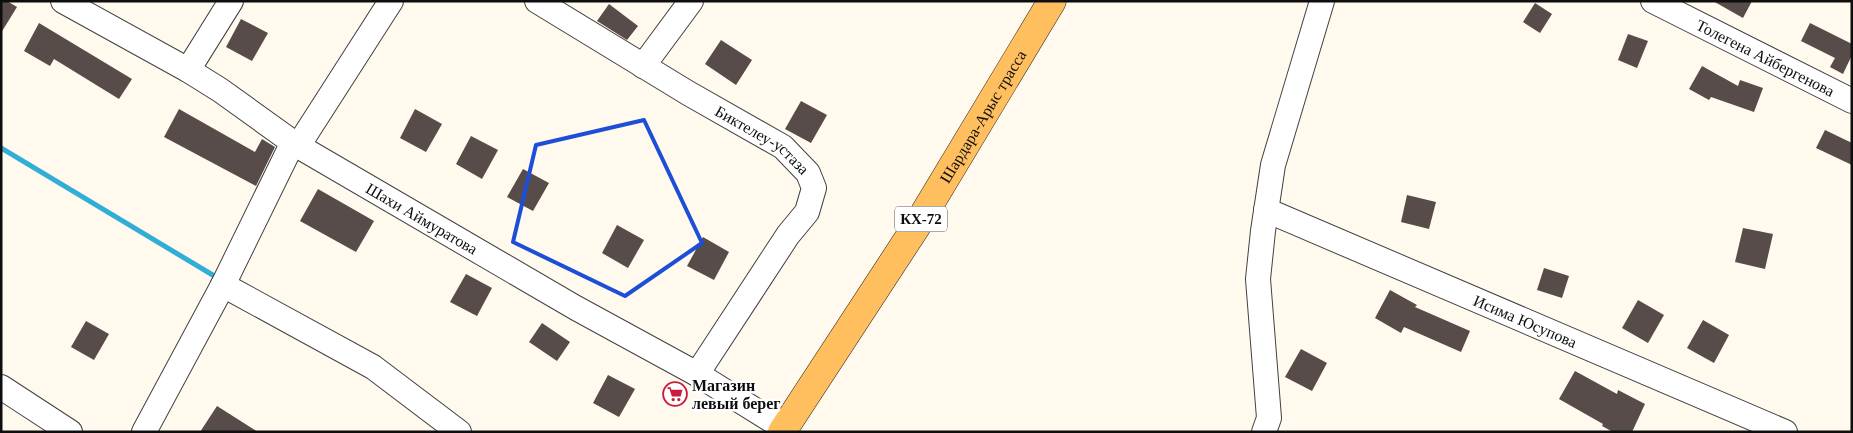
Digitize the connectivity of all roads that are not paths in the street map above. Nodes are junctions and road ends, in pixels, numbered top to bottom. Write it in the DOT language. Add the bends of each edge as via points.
graph roads {
  1 [pos="63,1"];
  2 [pos="231,1"];
  3 [pos="390,1"];
  4 [pos="537,1"];
  5 [pos="692,1"];
  6 [pos="1052,1"];
  7 [pos="1322,1"];
  8 [pos="1653,1"];
  9 [pos="643,66"];
  10 [pos="188,70"];
  11 [pos="1852,101"];
  12 [pos="296,144"];
  13 [pos="1266,210"];
  14 [pos="223,285"];
  15 [pos="697,374"];
  16 [pos="1,387"];
  17 [pos="783,430"];
  18 [pos="70,432"];
  19 [pos="144,432"];
  20 [pos="459,432"];
  21 [pos="1264,432"];
  22 [pos="1785,432"];
  1 -- 10 [label="street, Шахи Аймуратова"];
  2 -- 10 [label="street"];
  3 -- 12 [label="street"];
  4 -- 9 [label="street, Биктелеу-устаза"];
  5 -- 9 [label="street"];
  6 -- 17 [label="main road, Шардара-Арыс трасса / КХ-72" via="916,227"];
  7 -- 13 [label="street" via="1273,165"];
  8 -- 11 [label="street, Толегена Айбергенова"];
  9 -- 15 [label="street, Биктелеу-устаза" via="783,147 808,173 814,188 807,212 788,235"];
  10 -- 12 [label="street, Шахи Аймуратова"];
  12 -- 14 [label="street"];
  12 -- 15 [label="street, Шахи Аймуратова" via="576,308"];
  13 -- 21 [label="street" via="1258,280 1269,418"];
  13 -- 22 [label="street, Исима Юсупова"];
  14 -- 19 [label="street"];
  14 -- 20 [label="street" via="373,367"];
  15 -- 17 [label="street, Шахи Аймуратова"];
  16 -- 18 [label="street"];
}
